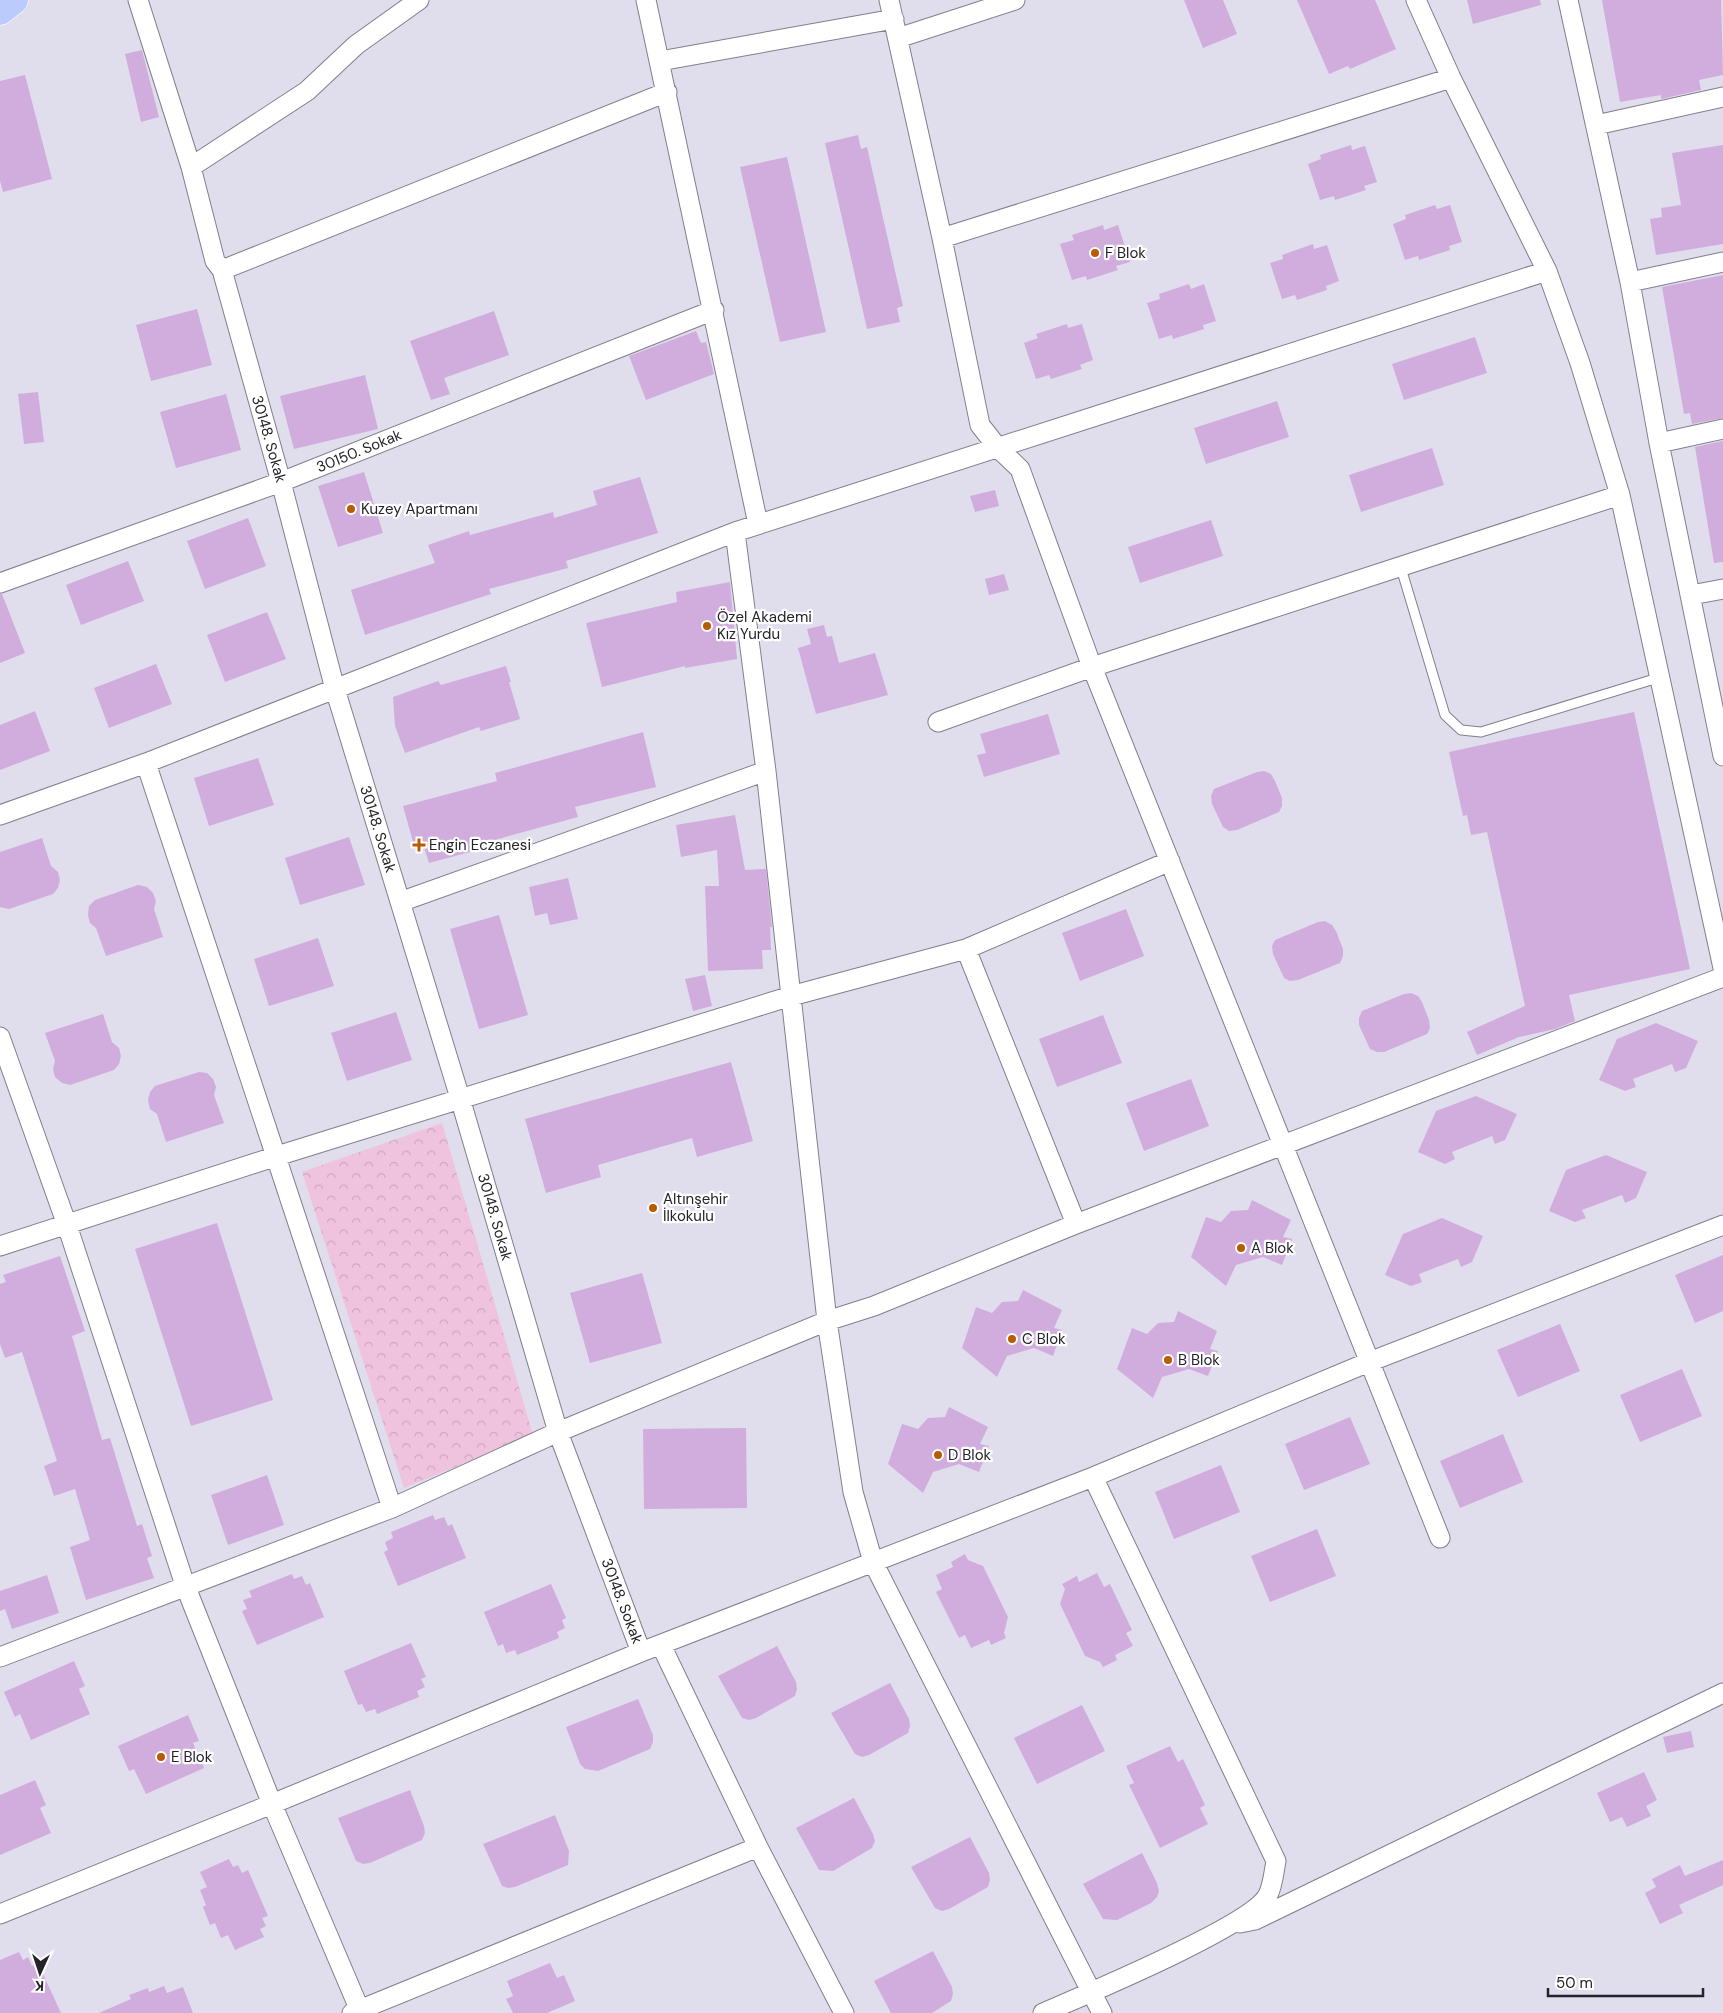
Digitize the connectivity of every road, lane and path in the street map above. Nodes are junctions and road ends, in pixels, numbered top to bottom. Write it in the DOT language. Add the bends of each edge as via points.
graph roads {
  1 [pos="14,0"];
  2 [pos="138,0"];
  3 [pos="419,0"];
  4 [pos="646,0"];
  5 [pos="889,0"];
  6 [pos="1015,0"];
  7 [pos="1416,0"];
  8 [pos="1568,0"];
  9 [pos="0,10"];
  10 [pos="894,19"];
  11 [pos="898,38"];
  12 [pos="660,61"];
  13 [pos="1451,78"];
  14 [pos="667,92"];
  15 [pos="1723,97"];
  16 [pos="1596,125"];
  17 [pos="191,168"];
  18 [pos="942,238"];
  19 [pos="1723,262"];
  20 [pos="222,270"];
  21 [pos="1547,271"];
  22 [pos="1630,282"];
  23 [pos="714,310"];
  24 [pos="1723,429"];
  25 [pos="1659,443"];
  26 [pos="998,448"];
  27 [pos="281,482"];
  28 [pos="1620,495"];
  29 [pos="758,524"];
  30 [pos="735,532"];
  31 [pos="1400,568"];
  32 [pos="0,583"];
  33 [pos="1723,589"];
  34 [pos="1691,595"];
  35 [pos="1092,667"];
  36 [pos="1661,677"];
  37 [pos="335,689"];
  38 [pos="938,722"];
  39 [pos="1723,756"];
  40 [pos="146,763"];
  41 [pos="766,771"];
  42 [pos="0,816"];
  43 [pos="1170,861"];
  44 [pos="400,902"];
  45 [pos="966,949"];
  46 [pos="1723,968"];
  47 [pos="1723,977"];
  48 [pos="791,996"];
  49 [pos="0,1036"];
  50 [pos="460,1098"];
  51 [pos="1284,1146"];
  52 [pos="277,1156"];
  53 [pos="1076,1224"];
  54 [pos="67,1225"];
  55 [pos="1723,1225"];
  56 [pos="0,1246"];
  57 [pos="827,1321"];
  58 [pos="1368,1362"];
  59 [pos="558,1432"];
  60 [pos="1093,1477"];
  61 [pos="392,1508"];
  62 [pos="1440,1538"];
  63 [pos="873,1562"];
  64 [pos="185,1585"];
  65 [pos="661,1645"];
  66 [pos="641,1652"];
  67 [pos="0,1657"];
  68 [pos="1723,1693"];
  69 [pos="272,1804"];
  70 [pos="758,1847"];
  71 [pos="0,1914"];
  72 [pos="1234,1924"];
  73 [pos="1092,1992"];
  74 [pos="358,2012"];
  75 [pos="844,2013"];
  76 [pos="1043,2013"];
  77 [pos="1102,2013"];
  1 -- 9 [label="highway"];
  2 -- 17 [label="street, 30148. Sokak"];
  3 -- 17 [label="street" via="356,45 307,91"];
  4 -- 12 [label="street"];
  5 -- 10 [label="street"];
  6 -- 11 [label="street"];
  7 -- 13 [label="street"];
  8 -- 16 [label="street"];
  10 -- 11 [label="street"];
  10 -- 12 [label="street"];
  11 -- 18 [label="street"];
  12 -- 14 [label="street"];
  13 -- 18 [label="street"];
  13 -- 21 [label="street"];
  14 -- 20 [label="street"];
  14 -- 23 [label="street"];
  15 -- 16 [label="street"];
  16 -- 22 [label="street"];
  17 -- 20 [label="street, 30148. Sokak" via="215,261"];
  18 -- 26 [label="street" via="980,425"];
  19 -- 22 [label="street"];
  20 -- 27 [label="street, 30148. Sokak"];
  21 -- 26 [label="street"];
  21 -- 28 [label="street" via="1580,363"];
  22 -- 25 [label="street"];
  23 -- 27 [label="street, 30150. Sokak"];
  23 -- 29 [label="street"];
  24 -- 25 [label="street"];
  25 -- 34 [label="street"];
  26 -- 29 [label="street"];
  26 -- 35 [label="street" via="1020,469"];
  27 -- 32 [label="street, 30150. Sokak"];
  27 -- 37 [label="street, 30148. Sokak"];
  28 -- 31 [label="street"];
  28 -- 36 [label="street"];
  29 -- 30 [label="street"];
  30 -- 37 [label="street"];
  30 -- 41 [label="street"];
  31 -- 35 [label="street"];
  31 -- 36 [label="lane" via="1445,715 1460,730 1481,732"];
  33 -- 34 [label="street"];
  34 -- 39 [label="street"];
  35 -- 38 [label="street"];
  35 -- 43 [label="street"];
  36 -- 46 [label="street"];
  37 -- 40 [label="street"];
  37 -- 44 [label="street, 30148. Sokak"];
  40 -- 42 [label="street"];
  40 -- 52 [label="street"];
  41 -- 44 [label="street"];
  41 -- 48 [label="street"];
  43 -- 45 [label="street"];
  43 -- 51 [label="street"];
  44 -- 50 [label="street, 30148. Sokak"];
  45 -- 48 [label="street"];
  45 -- 53 [label="street"];
  47 -- 51 [label="street"];
  48 -- 50 [label="street"];
  48 -- 57 [label="street"];
  49 -- 54 [label="street"];
  50 -- 52 [label="street"];
  50 -- 59 [label="street, 30148. Sokak"];
  51 -- 53 [label="street"];
  51 -- 58 [label="street"];
  52 -- 54 [label="street"];
  52 -- 61 [label="street"];
  53 -- 57 [label="street" via="874,1306"];
  54 -- 56 [label="street"];
  54 -- 64 [label="street"];
  55 -- 58 [label="street"];
  57 -- 59 [label="street"];
  57 -- 63 [label="street" via="853,1492"];
  58 -- 60 [label="street"];
  58 -- 62 [label="street"];
  59 -- 61 [label="street"];
  59 -- 66 [label="street, 30148. Sokak"];
  60 -- 63 [label="street"];
  60 -- 72 [label="street" via="1276,1861 1268,1896"];
  61 -- 64 [label="street"];
  63 -- 65 [label="street"];
  63 -- 73 [label="street"];
  64 -- 67 [label="street"];
  64 -- 69 [label="street"];
  65 -- 66 [label="street"];
  65 -- 70 [label="street"];
  66 -- 69 [label="street"];
  68 -- 72 [label="street" via="1255,1920"];
  69 -- 71 [label="street"];
  69 -- 74 [label="street"];
  70 -- 74 [label="street"];
  70 -- 75 [label="street"];
  72 -- 73 [label="street"];
  73 -- 76 [label="street"];
  73 -- 77 [label="street"];
}
